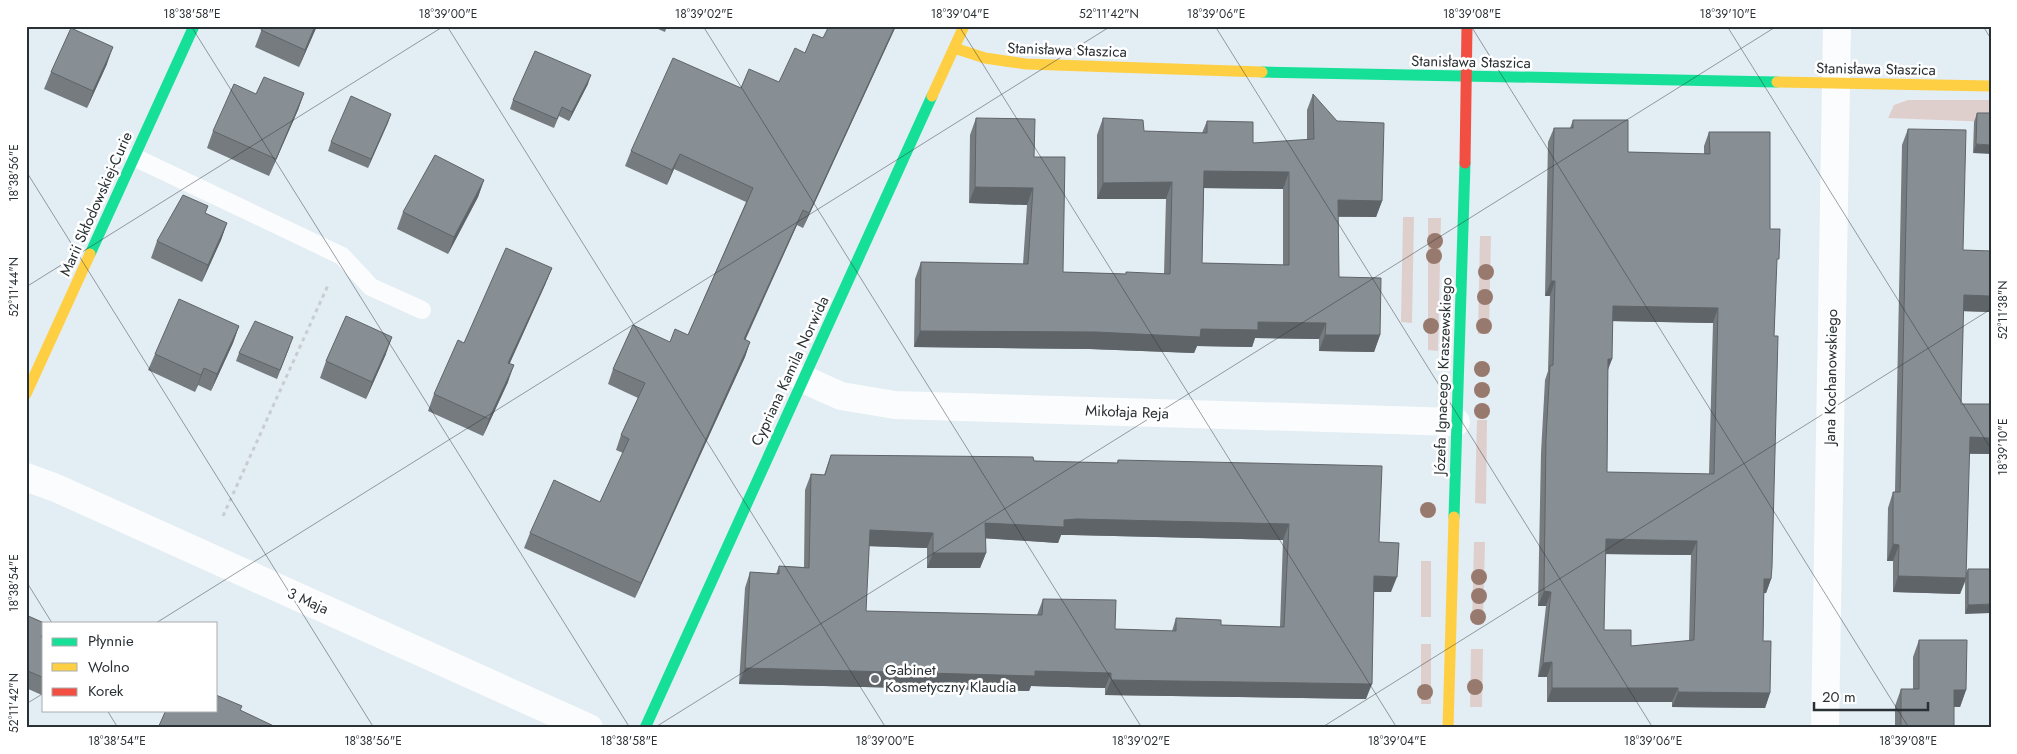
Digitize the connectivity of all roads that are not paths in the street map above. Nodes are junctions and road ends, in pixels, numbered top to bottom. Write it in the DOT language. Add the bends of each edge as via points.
graph roads {
  1 [pos="194,26"];
  2 [pos="964,26"];
  3 [pos="1467,26"];
  4 [pos="1837,26"];
  5 [pos="954,48"];
  6 [pos="1468,77"];
  7 [pos="1836,83"];
  8 [pos="1991,86"];
  9 [pos="134,158"];
  10 [pos="422,310"];
  11 [pos="803,379"];
  12 [pos="26,394"];
  13 [pos="1456,422"];
  14 [pos="26,477"];
  15 [pos="589,728"];
  16 [pos="645,728"];
  17 [pos="1448,728"];
  18 [pos="1826,728"];
  1 -- 9 [label="street, Marii Skłodowskiej-Curie"];
  2 -- 5 [label="street, Cypriana Kamila Norwida"];
  3 -- 6 [label="street, Józefa Ignacego Kraszewskiego"];
  4 -- 7 [label="street, Jana Kochanowskiego"];
  5 -- 6 [label="street, Stanisława Staszica" via="977,58 1028,65"];
  5 -- 11 [label="street, Cypriana Kamila Norwida"];
  6 -- 7 [label="street, Stanisława Staszica"];
  6 -- 13 [label="street, Józefa Ignacego Kraszewskiego"];
  7 -- 8 [label="street, Stanisława Staszica"];
  7 -- 18 [label="street, Jana Kochanowskiego"];
  9 -- 10 [label="lane" via="342,256 371,286"];
  9 -- 12 [label="street, Marii Skłodowskiej-Curie"];
  11 -- 13 [label="street, Mikołaja Reja" via="842,396 895,405"];
  11 -- 16 [label="street, Cypriana Kamila Norwida"];
  13 -- 17 [label="street, Józefa Ignacego Kraszewskiego"];
  14 -- 15 [label="street, 3 Maja"];
}
